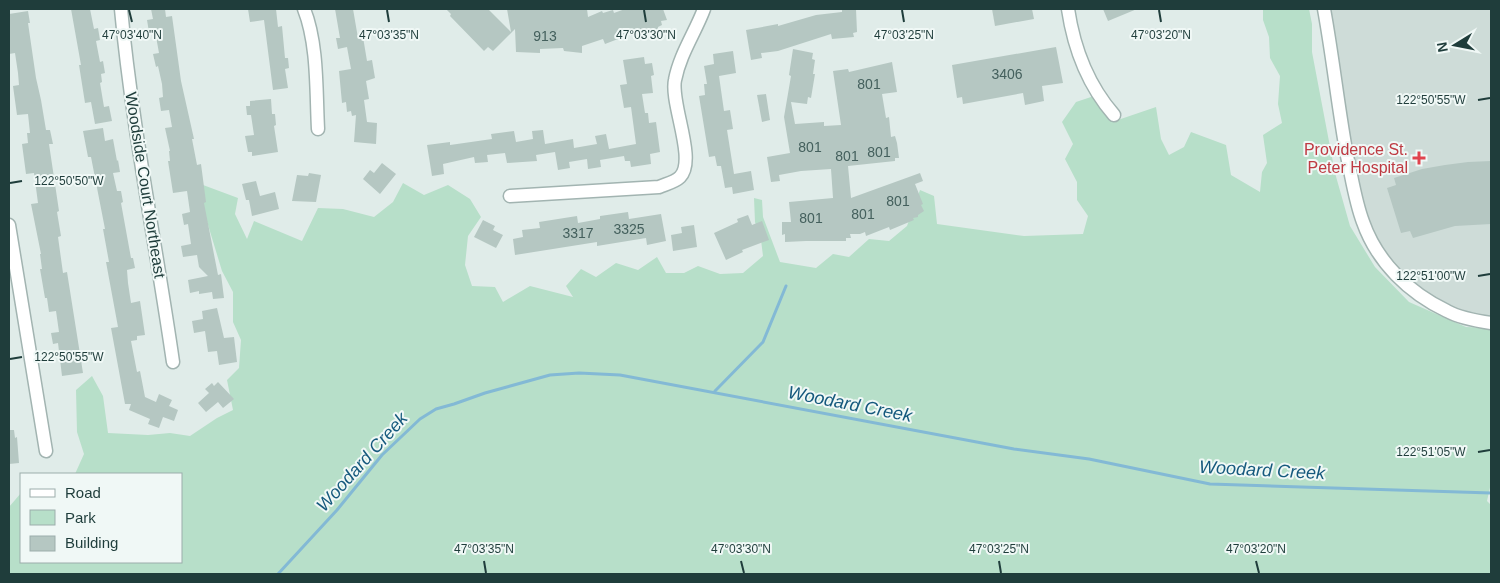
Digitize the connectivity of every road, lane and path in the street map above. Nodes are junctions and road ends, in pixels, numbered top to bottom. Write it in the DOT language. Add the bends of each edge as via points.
graph roads {
  1 [pos="121,9"];
  2 [pos="304,9"];
  3 [pos="704,9"];
  4 [pos="1068,9"];
  5 [pos="1324,9"];
  6 [pos="1114,115"];
  7 [pos="318,129"];
  8 [pos="510,196"];
  9 [pos="9,225"];
  10 [pos="1491,323"];
  11 [pos="173,362"];
  12 [pos="46,451"];
  1 -- 11 [label="street, Woodside Court Northeast" via="132,104"];
  2 -- 7 [label="street" via="315,65"];
  3 -- 8 [label="street" via="679,62 674,82 686,163 681,176 659,187"];
  4 -- 6 [label="street" via="1081,63"];
  5 -- 10 [label="street" via="1339,114 1356,197 1363,224 1374,246 1387,266 1408,287 1448,312"];
  9 -- 12 [label="street"];
}
